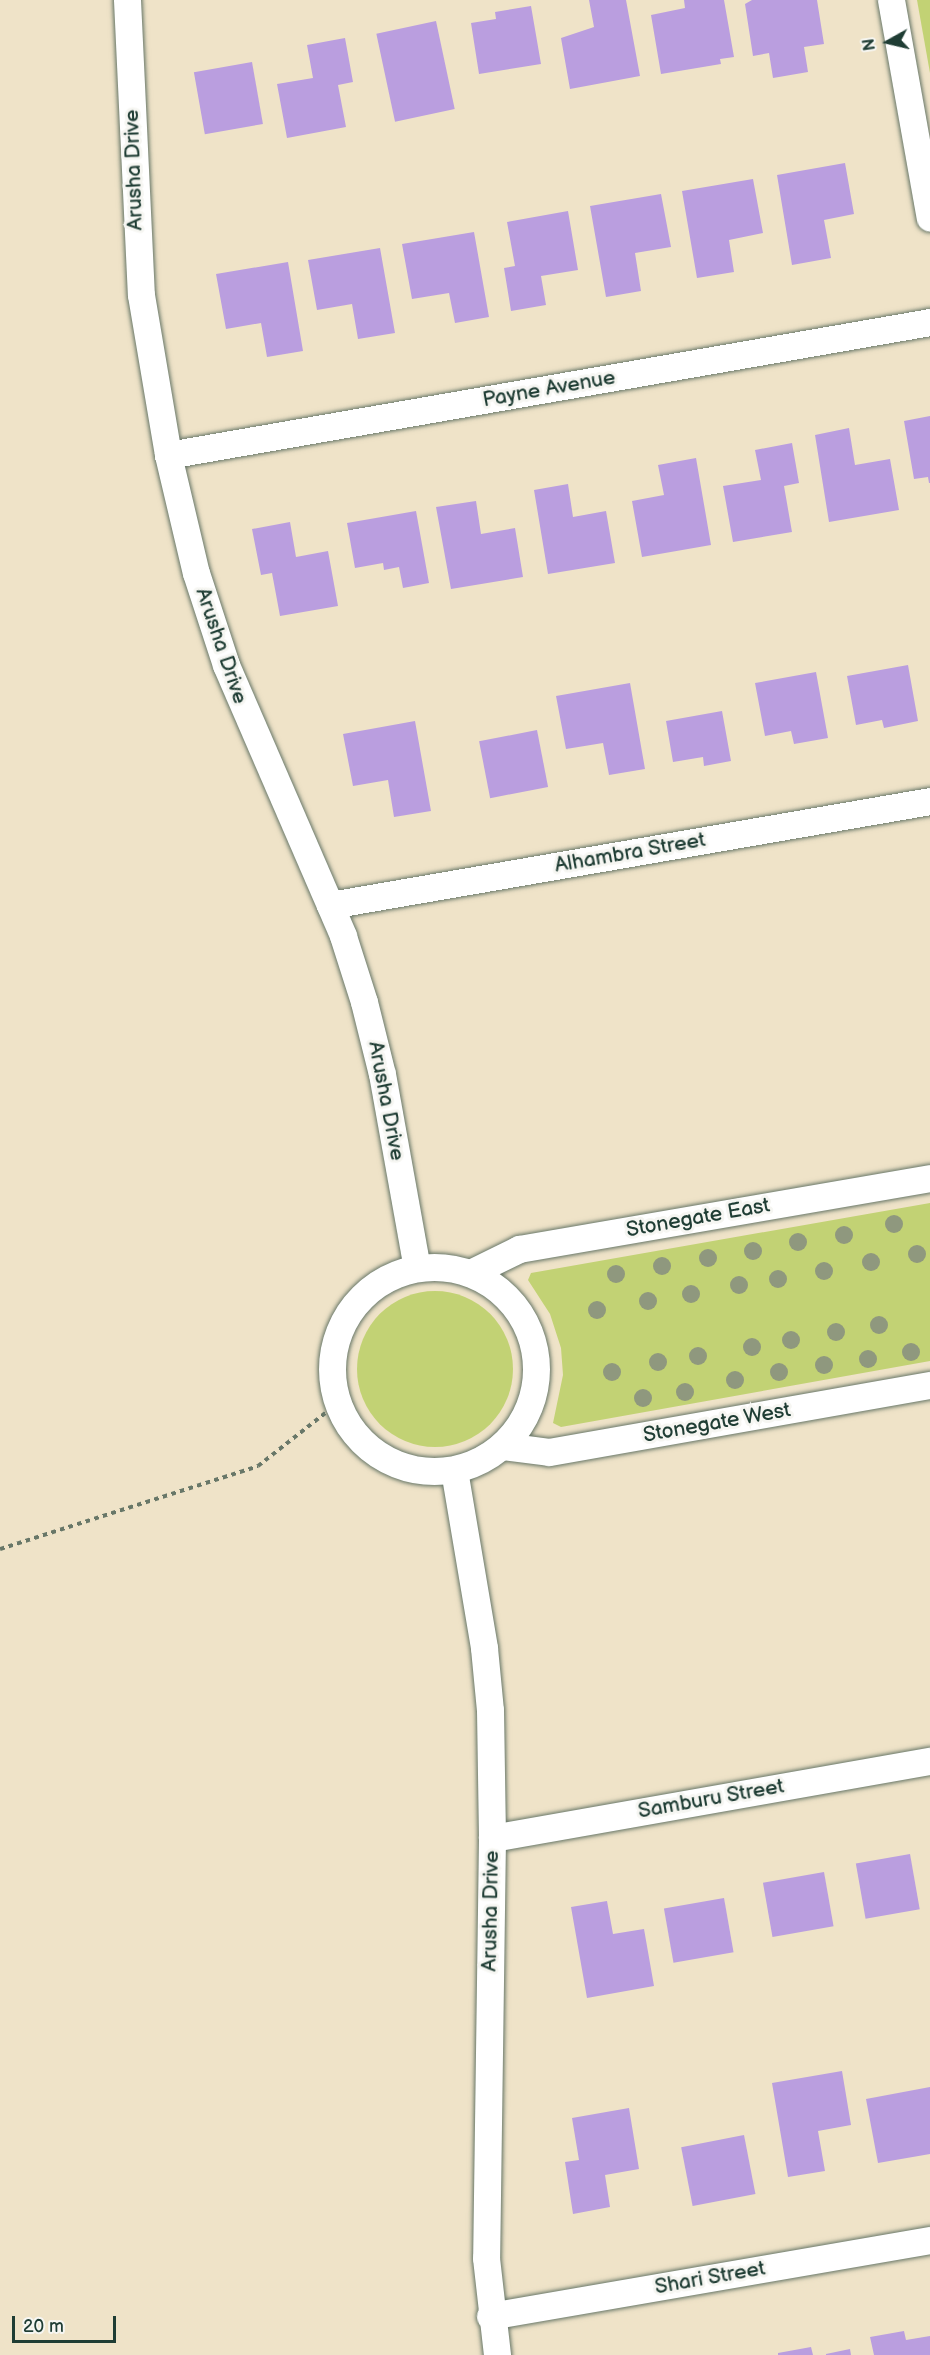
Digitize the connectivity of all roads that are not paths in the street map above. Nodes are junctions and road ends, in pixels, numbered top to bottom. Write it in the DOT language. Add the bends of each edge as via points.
graph roads {
  1 [pos="127,0"];
  2 [pos="891,0"];
  3 [pos="930,218"];
  4 [pos="930,322"];
  5 [pos="168,455"];
  6 [pos="930,801"];
  7 [pos="330,905"];
  8 [pos="930,1178"];
  9 [pos="417,1268"];
  10 [pos="470,1273"];
  11 [pos="930,1385"];
  12 [pos="503,1446"];
  13 [pos="454,1470"];
  14 [pos="930,1761"];
  15 [pos="492,1838"];
  16 [pos="930,2240"];
  17 [pos="490,2316"];
  18 [pos="497,2355"];
  1 -- 5 [label="street, Arusha Drive" via="141,295"];
  2 -- 3 [label="street"];
  4 -- 5 [label="street, Payne Avenue"];
  5 -- 7 [label="street, Arusha Drive" via="196,573 226,665"];
  6 -- 7 [label="street, Alhambra Street"];
  7 -- 9 [label="street, Arusha Drive" via="374,1035"];
  8 -- 10 [label="street, Stonegate East" via="519,1250"];
  9 -- 10 [label="street" via="435,1266"];
  9 -- 13 [label="street" via="385,1279 348,1314 332,1362 338,1403 360,1440 387,1461 420,1471"];
  10 -- 12 [label="street" via="494,1286 514,1306 533,1343 536,1371 532,1399 521,1424"];
  11 -- 12 [label="street, Stonegate West" via="549,1452"];
  12 -- 13 [label="street"];
  13 -- 15 [label="street, Arusha Drive" via="484,1648"];
  14 -- 15 [label="street, Samburu Street"];
  15 -- 17 [label="street, Arusha Drive" via="486,2238"];
  16 -- 17 [label="street, Shari Street"];
  17 -- 18 [label="street, Arusha Drive"];
}
